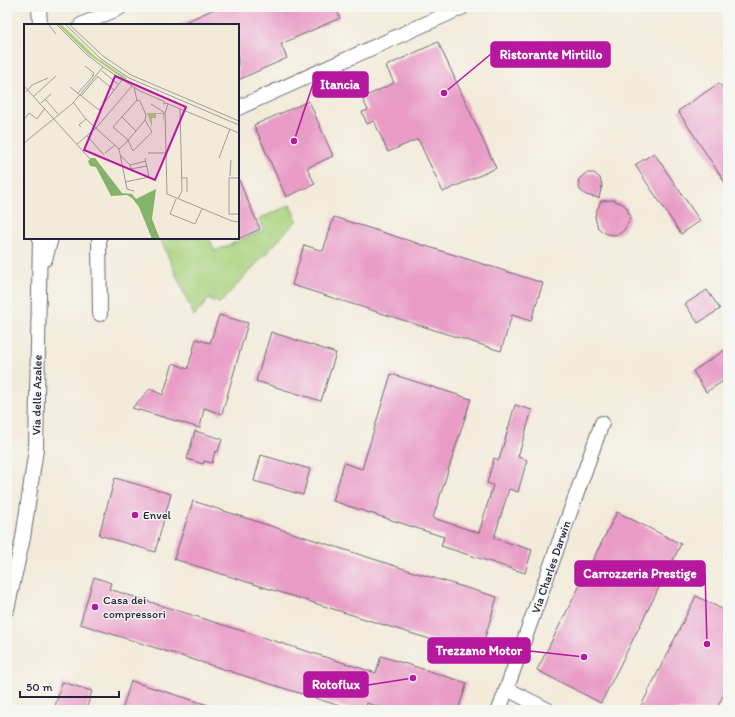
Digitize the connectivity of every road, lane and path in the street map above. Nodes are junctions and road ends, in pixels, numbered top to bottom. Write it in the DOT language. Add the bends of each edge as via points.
graph roads {
  1 [pos="39,7"];
  2 [pos="121,7"];
  3 [pos="463,7"];
  4 [pos="40,24"];
  5 [pos="83,24"];
  6 [pos="239,108"];
  7 [pos="40,239"];
  8 [pos="52,239"];
  9 [pos="99,239"];
  10 [pos="40,273"];
  11 [pos="100,314"];
  12 [pos="602,423"];
  13 [pos="7,609"];
  14 [pos="507,689"];
  15 [pos="499,710"];
  16 [pos="548,710"];
  1 -- 4 [label="street"];
  2 -- 5 [label="street"];
  3 -- 6 [label="street"];
  7 -- 10 [label="street, Via delle Azalee"];
  8 -- 10 [label="street, Via delle Azalee"];
  9 -- 11 [label="street"];
  10 -- 13 [label="street, Via delle Azalee" via="36,449 26,517"];
  12 -- 14 [label="street, Via Charles Darwin"];
  14 -- 15 [label="street, Via Charles Darwin"];
  14 -- 16 [label="street"];
}
